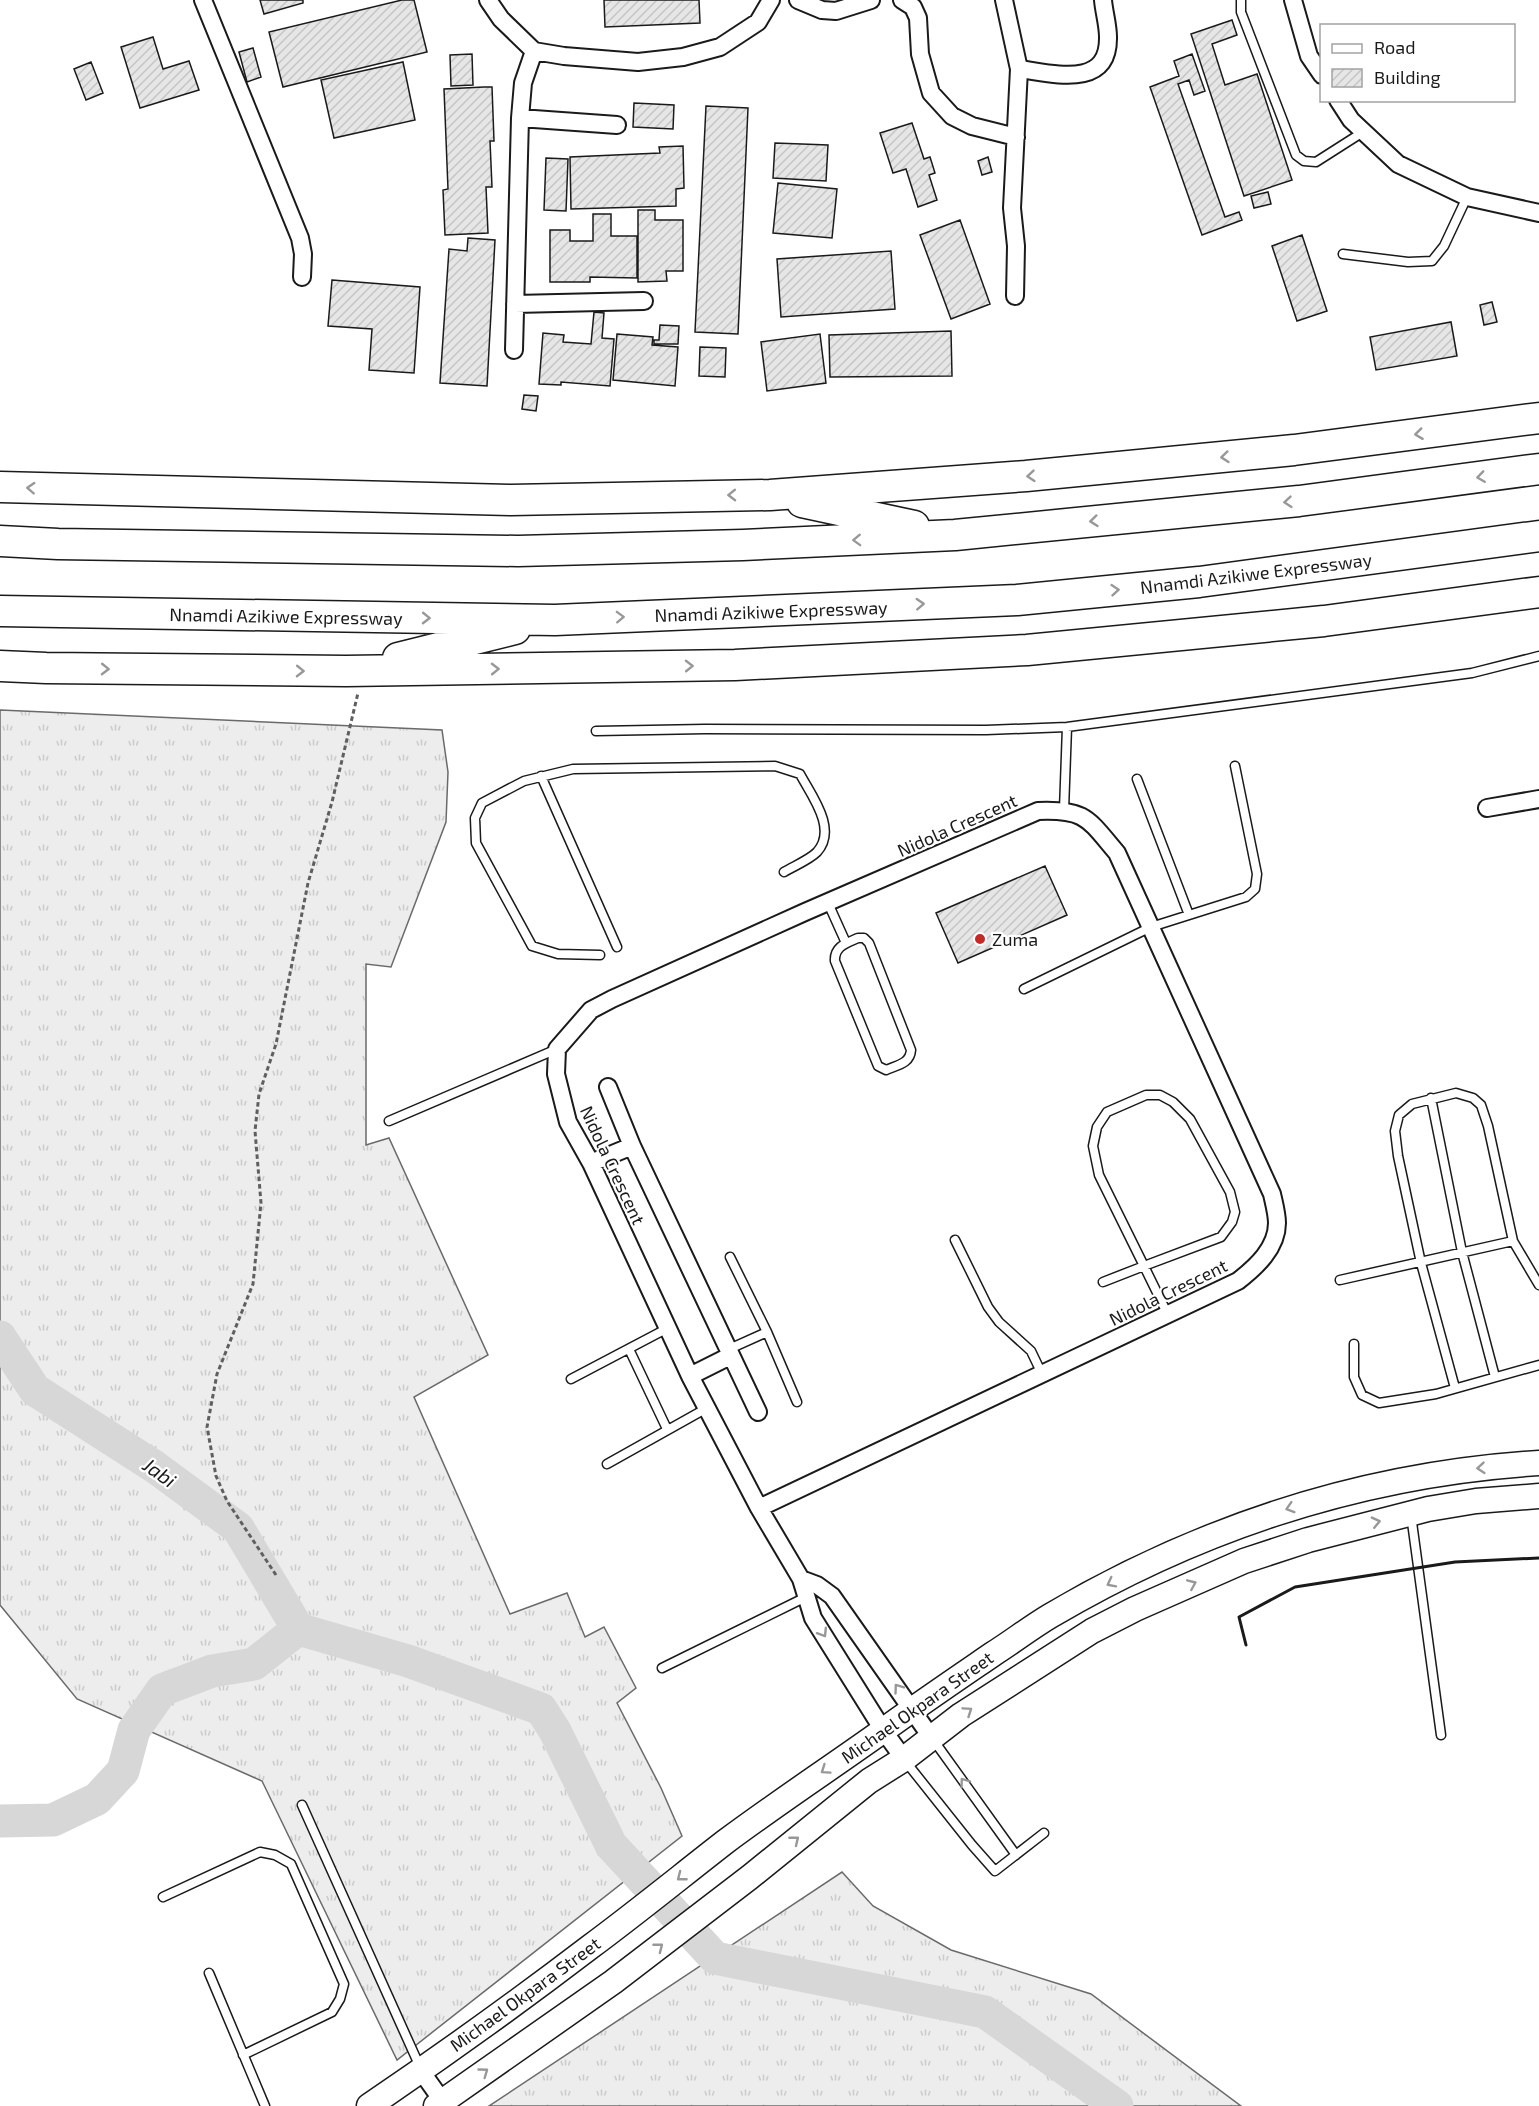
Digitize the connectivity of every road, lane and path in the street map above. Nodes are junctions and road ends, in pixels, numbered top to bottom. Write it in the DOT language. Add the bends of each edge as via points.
graph roads {
  1 [pos="203,0"];
  2 [pos="488,0"];
  3 [pos="771,0"];
  4 [pos="798,0"];
  5 [pos="871,0"];
  6 [pos="902,0"];
  7 [pos="1004,0"];
  8 [pos="1103,0"];
  9 [pos="1241,0"];
  10 [pos="1293,0"];
  11 [pos="534,51"];
  12 [pos="1019,69"];
  13 [pos="1320,72"];
  14 [pos="1339,102"];
  15 [pos="520,118"];
  16 [pos="616,125"];
  17 [pos="1364,132"];
  18 [pos="1016,137"];
  19 [pos="1467,197"];
  20 [pos="1539,213"];
  21 [pos="1343,254"];
  22 [pos="302,277"];
  23 [pos="1015,296"];
  24 [pos="644,300"];
  25 [pos="515,304"];
  26 [pos="514,350"];
  27 [pos="1539,418"];
  28 [pos="1539,469"];
  29 [pos="0,487"];
  30 [pos="770,495"];
  31 [pos="955,536"];
  32 [pos="1539,536"];
  33 [pos="0,541"];
  34 [pos="1539,592"];
  35 [pos="0,611"];
  36 [pos="555,620"];
  37 [pos="1539,656"];
  38 [pos="0,666"];
  39 [pos="355,671"];
  40 [pos="1067,727"];
  41 [pos="596,731"];
  42 [pos="1235,766"];
  43 [pos="541,777"];
  44 [pos="1137,779"];
  45 [pos="1539,799"];
  46 [pos="1487,808"];
  47 [pos="1064,810"];
  48 [pos="784,872"];
  49 [pos="828,903"];
  50 [pos="1189,915"];
  51 [pos="1150,927"];
  52 [pos="846,943"];
  53 [pos="617,947"];
  54 [pos="600,955"];
  55 [pos="1024,989"];
  56 [pos="557,1049"];
  57 [pos="608,1087"];
  58 [pos="1431,1098"];
  59 [pos="389,1121"];
  60 [pos="632,1146"];
  61 [pos="591,1163"];
  62 [pos="955,1240"];
  63 [pos="1513,1240"];
  64 [pos="1462,1252"];
  65 [pos="730,1257"];
  66 [pos="1421,1263"];
  67 [pos="1144,1266"];
  68 [pos="1340,1280"];
  69 [pos="1102,1282"];
  70 [pos="1539,1285"];
  71 [pos="1168,1315"];
  72 [pos="668,1328"];
  73 [pos="766,1332"];
  74 [pos="1354,1344"];
  75 [pos="628,1348"];
  76 [pos="729,1353"];
  77 [pos="1539,1365"];
  78 [pos="1042,1374"];
  79 [pos="690,1376"];
  80 [pos="1495,1377"];
  81 [pos="571,1379"];
  82 [pos="1455,1388"];
  83 [pos="797,1402"];
  84 [pos="707,1408"];
  85 [pos="758,1412"];
  86 [pos="667,1429"];
  87 [pos="1539,1463"];
  88 [pos="607,1464"];
  89 [pos="1539,1496"];
  90 [pos="759,1508"];
  91 [pos="1411,1514"];
  92 [pos="276,1575"];
  93 [pos="801,1579"];
  94 [pos="806,1597"];
  95 [pos="662,1668"];
  96 [pos="912,1708"];
  97 [pos="883,1730"];
  98 [pos="1441,1735"];
  99 [pos="931,1737"];
  100 [pos="904,1759"];
  101 [pos="302,1805"];
  102 [pos="1044,1833"];
  103 [pos="1016,1855"];
  104 [pos="163,1897"];
  105 [pos="209,1973"];
  106 [pos="243,2055"];
  107 [pos="421,2070"];
  108 [pos="442,2104"];
  109 [pos="265,2106"];
  110 [pos="369,2106"];
  1 -- 22 [label="street" via="300,238"];
  2 -- 11 [label="street" via="501,19"];
  3 -- 11 [label="street" via="758,22 720,47 683,57 638,62"];
  4 -- 5 [label="street" via="836,11"];
  6 -- 18 [label="street" via="913,7 918,18 920,54 931,93 952,116 972,126"];
  7 -- 12 [label="street"];
  8 -- 12 [label="street" via="1108,39 1103,62 1088,74"];
  9 -- 17 [label="lane" via="1242,12 1296,155 1304,161 1316,162"];
  10 -- 13 [label="street" via="1309,56"];
  11 -- 15 [label="street" via="524,83"];
  12 -- 18 [label="street"];
  14 -- 17 [label="street"];
  15 -- 16 [label="street"];
  15 -- 25 [label="street"];
  17 -- 19 [label="street" via="1398,164"];
  18 -- 23 [label="street" via="1012,208"];
  19 -- 20 [label="street"];
  19 -- 21 [label="lane" via="1444,246 1432,261"];
  24 -- 25 [label="street"];
  25 -- 26 [label="street"];
  27 -- 30 [label="highway, one-way" via="1283,452"];
  28 -- 31 [label="highway, one-way" via="1299,501"];
  30 -- 29 [label="highway, one-way" via="511,500"];
  30 -- 31 [label="highway"];
  31 -- 33 [label="highway, one-way" via="518,551"];
  36 -- 32 [label="highway, Nnamdi Azikiwe Expressway, one-way" via="1017,600 1200,582"];
  39 -- 34 [label="highway, one-way" via="735,665 1027,650 1324,621"];
  35 -- 36 [label="highway, Nnamdi Azikiwe Expressway, one-way"];
  36 -- 39 [label="highway"];
  37 -- 40 [label="lane" via="1472,673"];
  38 -- 39 [label="highway, one-way"];
  39 -- 92 [label="path" via="332,802 308,883 276,1044 259,1094 255,1131 261,1203 253,1284 217,1374 207,1427 216,1476"];
  40 -- 41 [label="lane"];
  40 -- 47 [label="lane"];
  42 -- 50 [label="lane" via="1257,874 1255,889 1246,897"];
  43 -- 48 [label="lane" via="573,769 775,766 800,774 822,814 825,837 816,852"];
  43 -- 53 [label="lane"];
  43 -- 54 [label="lane" via="482,802 475,818 476,843 532,946 558,954"];
  44 -- 50 [label="lane"];
  45 -- 46 [label="street"];
  47 -- 49 [label="street, Nidola Crescent" via="1038,811"];
  47 -- 51 [label="street, Nidola Crescent" via="1087,819 1117,853"];
  49 -- 52 [label="lane"];
  49 -- 56 [label="street, Nidola Crescent" via="591,1010"];
  50 -- 51 [label="lane"];
  51 -- 55 [label="lane"];
  51 -- 71 [label="street, Nidola Crescent" via="1272,1194 1277,1224 1273,1244 1254,1269 1238,1281"];
  52 -- 52 [label="lane" via="834,954 835,961 878,1066 886,1070 907,1062 911,1050 869,943 864,938"];
  56 -- 59 [label="lane"];
  56 -- 61 [label="street, Nidola Crescent" via="556,1074 568,1122"];
  57 -- 60 [label="street"];
  58 -- 63 [label="lane" via="1456,1093 1481,1105"];
  58 -- 64 [label="lane"];
  58 -- 66 [label="lane" via="1412,1104 1399,1115 1395,1131"];
  60 -- 61 [label="street"];
  60 -- 76 [label="street"];
  61 -- 72 [label="street, Nidola Crescent"];
  62 -- 78 [label="lane" via="988,1307 1031,1351"];
  63 -- 64 [label="lane"];
  63 -- 70 [label="lane"];
  64 -- 66 [label="lane"];
  64 -- 80 [label="lane"];
  65 -- 73 [label="lane"];
  66 -- 68 [label="lane"];
  66 -- 82 [label="lane"];
  67 -- 67 [label="lane" via="1221,1237 1235,1212 1230,1192 1190,1119 1160,1095 1146,1095 1107,1112 1097,1127 1093,1146 1100,1175"];
  67 -- 69 [label="lane"];
  67 -- 71 [label="lane"];
  71 -- 78 [label="street, Nidola Crescent"];
  72 -- 75 [label="lane"];
  72 -- 79 [label="street, Nidola Crescent"];
  73 -- 76 [label="lane"];
  73 -- 83 [label="lane"];
  74 -- 82 [label="lane" via="1354,1377 1362,1395 1379,1403"];
  75 -- 81 [label="lane"];
  75 -- 86 [label="lane"];
  76 -- 79 [label="street"];
  76 -- 85 [label="street"];
  77 -- 80 [label="lane"];
  78 -- 90 [label="street, Nidola Crescent"];
  79 -- 84 [label="street, Nidola Crescent"];
  80 -- 82 [label="lane"];
  84 -- 86 [label="lane"];
  84 -- 90 [label="street, Nidola Crescent"];
  86 -- 88 [label="lane"];
  87 -- 96 [label="main road, Michael Okpara Street, one-way" via="1402,1479 1343,1492 1227,1530 1107,1584 1047,1618"];
  89 -- 91 [label="main road, Michael Okpara Street" via="1476,1501"];
  90 -- 93 [label="street, Nidola Crescent"];
  91 -- 98 [label="lane"];
  99 -- 91 [label="main road, Michael Okpara Street, one-way" via="1092,1631 1135,1609 1244,1562"];
  93 -- 94 [label="street, Nidola Crescent"];
  96 -- 93 [label="street, one-way" via="832,1596"];
  94 -- 95 [label="lane"];
  94 -- 97 [label="street, Nidola Crescent, one-way" via="813,1617"];
  96 -- 97 [label="main road, Michael Okpara Street"];
  96 -- 99 [label="street"];
  97 -- 100 [label="street, Nidola Crescent"];
  97 -- 107 [label="main road, Michael Okpara Street, one-way" via="727,1841"];
  99 -- 100 [label="main road, Michael Okpara Street"];
  103 -- 99 [label="lane, one-way"];
  100 -- 103 [label="lane" via="995,1871"];
  108 -- 100 [label="main road, Michael Okpara Street, one-way" via="613,1982 869,1781"];
  101 -- 107 [label="lane"];
  102 -- 103 [label="lane"];
  104 -- 106 [label="lane" via="260,1852 291,1864 344,1984 332,2012"];
  105 -- 106 [label="lane"];
  106 -- 109 [label="lane"];
  107 -- 108 [label="street"];
  107 -- 110 [label="main road, Michael Okpara Street"];
}
